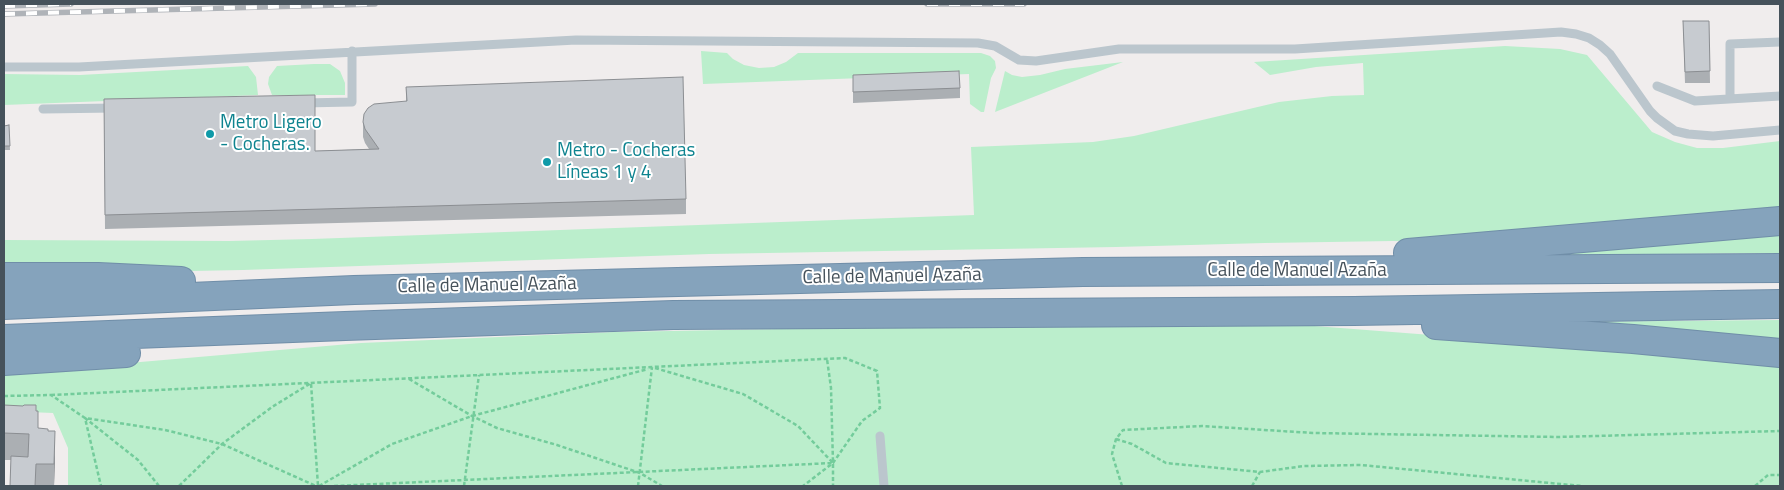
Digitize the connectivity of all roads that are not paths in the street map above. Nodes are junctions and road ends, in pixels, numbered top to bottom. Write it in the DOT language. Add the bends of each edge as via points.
graph roads {
  1 [pos="1780,42"];
  2 [pos="352,51"];
  3 [pos="4,66"];
  4 [pos="1658,86"];
  5 [pos="1780,96"];
  6 [pos="1730,99"];
  7 [pos="292,103"];
  8 [pos="123,108"];
  9 [pos="43,110"];
  10 [pos="1780,130"];
  11 [pos="1780,221"];
  12 [pos="1780,268"];
  13 [pos="1083,272"];
  14 [pos="4,277"];
  15 [pos="354,290"];
  16 [pos="4,304"];
  17 [pos="1780,304"];
  18 [pos="1354,310"];
  19 [pos="308,327"];
  20 [pos="4,339"];
  21 [pos="1780,353"];
  22 [pos="4,361"];
  23 [pos="880,436"];
  24 [pos="884,486"];
  1 -- 6 [label="lane" via="1730,44"];
  2 -- 3 [label="lane" via="79,67"];
  2 -- 7 [label="lane" via="352,102"];
  2 -- 10 [label="lane" via="576,40 978,43 995,46 1019,60 1036,61 1119,49 1295,49 1561,32 1576,34 1600,45 1610,54 1650,111 1675,131 1713,136"];
  4 -- 6 [label="lane" via="1695,101"];
  5 -- 6 [label="lane"];
  8 -- 9 [label="lane"];
  11 -- 13 [label="highway" via="1446,251"];
  12 -- 13 [label="highway, Calle de Manuel Azaña"];
  13 -- 15 [label="highway, Calle de Manuel Azaña"];
  14 -- 15 [label="highway" via="98,277"];
  15 -- 16 [label="highway, Calle de Manuel Azaña"];
  17 -- 18 [label="highway, Calle de Manuel Azaña"];
  18 -- 19 [label="highway, Calle de Manuel Azaña" via="673,315"];
  18 -- 21 [label="highway" via="1431,325"];
  19 -- 20 [label="highway, Calle de Manuel Azaña"];
  19 -- 22 [label="highway" via="203,347"];
  23 -- 24 [label="lane"];
}
